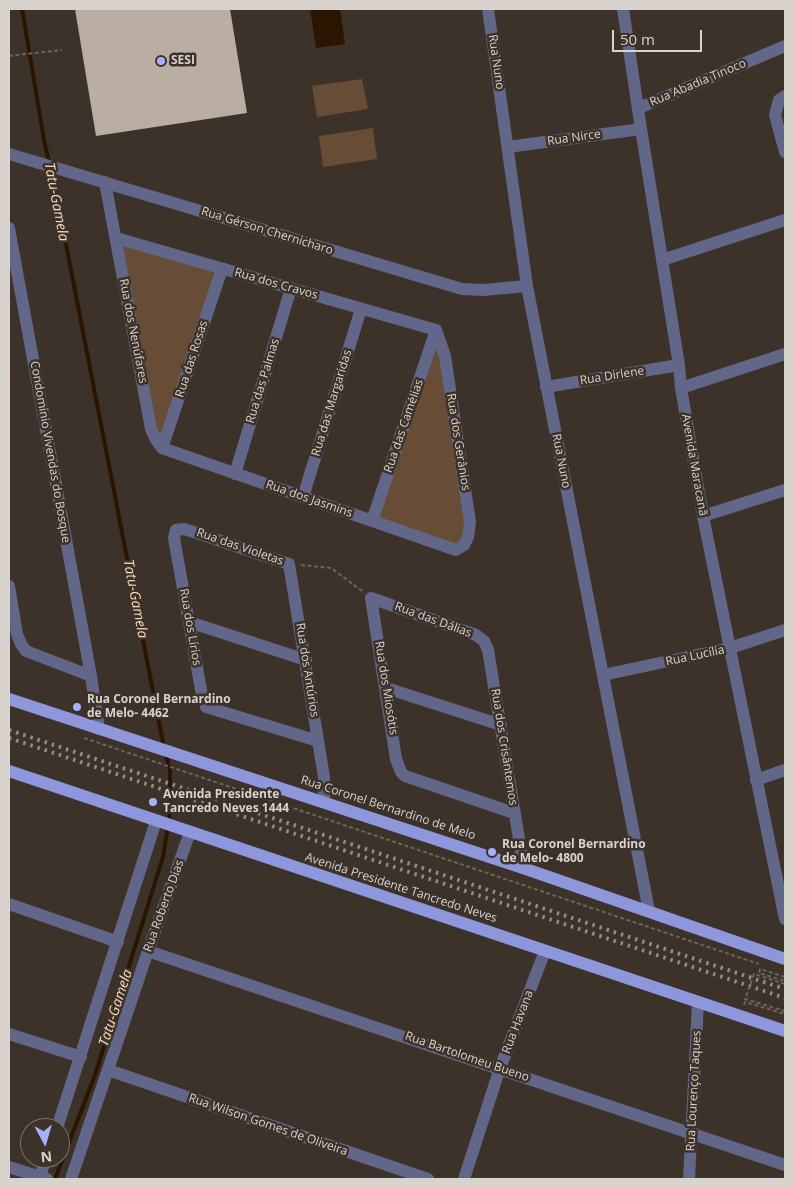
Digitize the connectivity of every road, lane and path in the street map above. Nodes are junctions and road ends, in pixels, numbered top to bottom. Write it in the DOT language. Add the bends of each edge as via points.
graph roads {
  1 [pos="488,9"];
  2 [pos="623,9"];
  3 [pos="785,46"];
  4 [pos="62,50"];
  5 [pos="10,56"];
  6 [pos="785,96"];
  7 [pos="639,108"];
  8 [pos="640,129"];
  9 [pos="508,147"];
  10 [pos="785,152"];
  11 [pos="9,154"];
  12 [pos="105,182"];
  13 [pos="785,220"];
  14 [pos="9,228"];
  15 [pos="116,238"];
  16 [pos="662,260"];
  17 [pos="222,269"];
  18 [pos="528,286"];
  19 [pos="291,288"];
  20 [pos="361,309"];
  21 [pos="436,330"];
  22 [pos="785,354"];
  23 [pos="678,365"];
  24 [pos="546,387"];
  25 [pos="681,388"];
  26 [pos="162,448"];
  27 [pos="235,474"];
  28 [pos="785,490"];
  29 [pos="303,497"];
  30 [pos="703,516"];
  31 [pos="372,521"];
  32 [pos="175,546"];
  33 [pos="456,550"];
  34 [pos="289,564"];
  35 [pos="9,586"];
  36 [pos="371,598"];
  37 [pos="189,622"];
  38 [pos="785,630"];
  39 [pos="730,648"];
  40 [pos="488,650"];
  41 [pos="306,660"];
  42 [pos="603,675"];
  43 [pos="91,676"];
  44 [pos="386,688"];
  45 [pos="9,699"];
  46 [pos="501,726"];
  47 [pos="99,729"];
  48 [pos="318,741"];
  49 [pos="143,758"];
  50 [pos="785,770"];
  51 [pos="9,771"];
  52 [pos="756,780"];
  53 [pos="324,801"];
  54 [pos="514,813"];
  55 [pos="159,822"];
  56 [pos="188,832"];
  57 [pos="523,868"];
  58 [pos="783,901"];
  59 [pos="9,904"];
  60 [pos="649,912"];
  61 [pos="785,919"];
  62 [pos="118,942"];
  63 [pos="148,951"];
  64 [pos="545,951"];
  65 [pos="785,959"];
  66 [pos="766,967"];
  67 [pos="776,970"];
  68 [pos="785,973"];
  69 [pos="785,977"];
  70 [pos="785,983"];
  71 [pos="698,1002"];
  72 [pos="785,1011"];
  73 [pos="785,1031"];
  74 [pos="9,1034"];
  75 [pos="80,1057"];
  76 [pos="500,1068"];
  77 [pos="108,1070"];
  78 [pos="60,1118"];
  79 [pos="692,1133"];
  80 [pos="785,1165"];
  81 [pos="9,1167"];
  82 [pos="42,1178"];
  83 [pos="71,1179"];
  84 [pos="428,1179"];
  85 [pos="464,1179"];
  86 [pos="689,1179"];
  1 -- 9 [label="street, Rua Nuno"];
  2 -- 7 [label="street, Avenida Maracanã"];
  3 -- 7 [label="street, Rua Abadia Tinoco"];
  4 -- 5 [label="path"];
  6 -- 10 [label="street" via="779,100 775,115"];
  7 -- 8 [label="street, Avenida Maracanã"];
  8 -- 9 [label="street, Rua Nirce"];
  8 -- 16 [label="street, Avenida Maracanã"];
  9 -- 18 [label="street, Rua Nuno"];
  11 -- 12 [label="street, Rua Gérson Chernicharo"];
  12 -- 15 [label="street, Rua dos Nenúfares"];
  12 -- 18 [label="street, Rua Gérson Chernicharo" via="462,289"];
  13 -- 16 [label="street"];
  14 -- 43 [label="street, Condomínio Vivendas do Bosque"];
  15 -- 17 [label="street, Rua dos Cravos"];
  15 -- 26 [label="street, Rua dos Nenúfares" via="151,429"];
  16 -- 23 [label="street, Avenida Maracanã"];
  17 -- 19 [label="street, Rua dos Cravos"];
  17 -- 26 [label="street, Rua das Rosas"];
  18 -- 24 [label="street, Rua Nuno"];
  19 -- 20 [label="street, Rua dos Cravos"];
  19 -- 27 [label="street, Rua das Palmas"];
  20 -- 21 [label="street, Rua dos Cravos"];
  20 -- 29 [label="street, Rua das Margaridas"];
  21 -- 31 [label="street, Rua das Camélias"];
  21 -- 33 [label="street, Rua dos Gerânios" via="445,356 470,522 464,545"];
  22 -- 25 [label="street"];
  23 -- 24 [label="street, Rua Dirlene"];
  23 -- 25 [label="street, Avenida Maracanã"];
  24 -- 42 [label="street, Rua Nuno"];
  25 -- 30 [label="street, Avenida Maracanã"];
  26 -- 27 [label="street, Rua dos Jasmins"];
  27 -- 29 [label="street, Rua dos Jasmins"];
  28 -- 30 [label="street"];
  29 -- 31 [label="street, Rua dos Jasmins"];
  30 -- 39 [label="street, Avenida Maracanã"];
  31 -- 33 [label="street, Rua dos Jasmins"];
  32 -- 34 [label="street, Rua das Violetas" via="176,530 184,529"];
  32 -- 37 [label="street, Rua dos Lírios"];
  34 -- 36 [label="path" via="330,568"];
  34 -- 41 [label="street, Rua dos Antúrios"];
  35 -- 43 [label="street" via="17,634 26,651"];
  36 -- 40 [label="street, Rua das Dálias" via="476,636 484,641"];
  36 -- 44 [label="street, Rua dos Miosótis"];
  37 -- 41 [label="street"];
  37 -- 48 [label="street, Rua dos Lírios" via="206,707"];
  38 -- 39 [label="street, Rua Lucília"];
  39 -- 42 [label="street, Rua Lucília"];
  39 -- 52 [label="street, Avenida Maracanã"];
  40 -- 46 [label="street, Rua dos Crisântemos"];
  41 -- 48 [label="street, Rua dos Antúrios"];
  42 -- 60 [label="street, Rua Nuno"];
  43 -- 47 [label="street, Condomínio Vivendas do Bosque"];
  44 -- 46 [label="street"];
  44 -- 54 [label="street, Rua dos Miosótis" via="396,759 405,776"];
  45 -- 47 [label="main road, Rua Coronel Bernardino de Melo"];
  46 -- 54 [label="street, Rua dos Crisântemos"];
  47 -- 53 [label="main road, Rua Coronel Bernardino de Melo"];
  48 -- 53 [label="street, Rua dos Antúrios"];
  49 -- 66 [label="path"];
  50 -- 52 [label="street"];
  51 -- 55 [label="main road, Avenida Presidente Tancredo Neves"];
  52 -- 58 [label="street, Avenida Maracanã"];
  53 -- 57 [label="main road, Rua Coronel Bernardino de Melo"];
  54 -- 57 [label="street, Rua dos Crisântemos"];
  55 -- 56 [label="main road, Avenida Presidente Tancredo Neves"];
  55 -- 62 [label="street"];
  56 -- 63 [label="street, Rua Roberto Dias"];
  56 -- 64 [label="main road, Avenida Presidente Tancredo Neves"];
  57 -- 60 [label="main road, Rua Coronel Bernardino de Melo"];
  58 -- 61 [label="street, Avenida Maracanã"];
  59 -- 62 [label="street"];
  60 -- 65 [label="main road, Rua Coronel Bernardino de Melo"];
  62 -- 75 [label="street"];
  63 -- 76 [label="street, Rua Bartolomeu Bueno"];
  63 -- 77 [label="street, Rua Roberto Dias"];
  64 -- 71 [label="main road, Avenida Presidente Tancredo Neves"];
  64 -- 76 [label="street, Rua Havana"];
  67 -- 68 [label="path"];
  69 -- 70 [label="path, bridge" via="760,969 759,973"];
  70 -- 72 [label="path, bridge" via="754,974 745,999"];
  71 -- 73 [label="main road, Avenida Presidente Tancredo Neves"];
  71 -- 79 [label="street, Rua Lourenço Taques"];
  74 -- 75 [label="street"];
  75 -- 78 [label="street"];
  76 -- 79 [label="street, Rua Bartolomeu Bueno"];
  76 -- 85 [label="street, Rua Havana"];
  77 -- 83 [label="street, Rua Roberto Dias"];
  77 -- 84 [label="street, Rua Wilson Gomes de Oliveira"];
  79 -- 80 [label="street, Rua Bartolomeu Bueno"];
  79 -- 86 [label="street, Rua Lourenço Taques"];
  81 -- 82 [label="street"];
}
